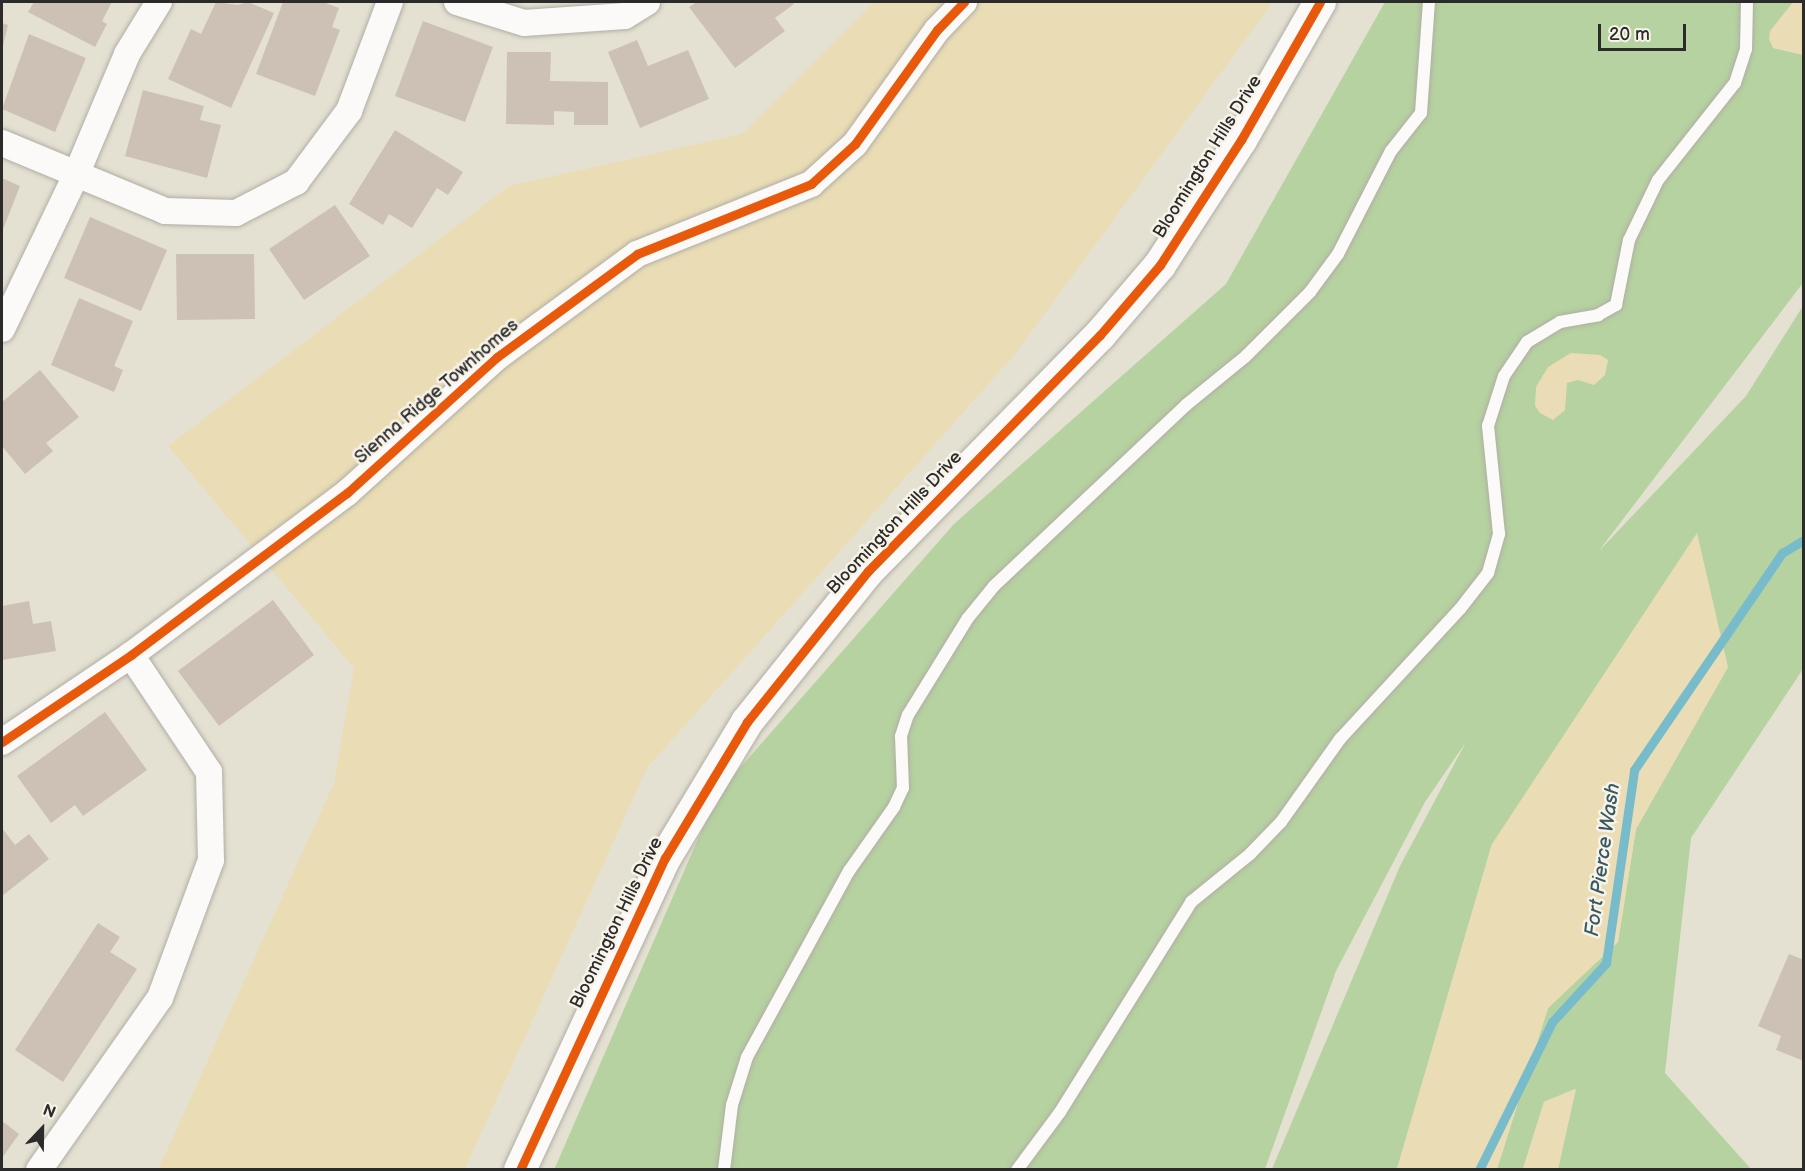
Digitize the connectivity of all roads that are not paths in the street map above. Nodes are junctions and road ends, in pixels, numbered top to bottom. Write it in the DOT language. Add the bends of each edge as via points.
graph roads {
  1 [pos="159,2"];
  2 [pos="390,2"];
  3 [pos="457,2"];
  4 [pos="647,2"];
  5 [pos="964,2"];
  6 [pos="1320,2"];
  7 [pos="1429,2"];
  8 [pos="1746,2"];
  9 [pos="2,143"];
  10 [pos="76,174"];
  11 [pos="2,329"];
  12 [pos="131,656"];
  13 [pos="2,742"];
  14 [pos="39,1170"];
  15 [pos="520,1170"];
  16 [pos="724,1170"];
  17 [pos="1017,1170"];
  1 -- 10 [label="street" via="127,54"];
  2 -- 10 [label="street" via="349,111 296,182 236,213 165,211"];
  3 -- 4 [label="street" via="524,23 625,16"];
  5 -- 12 [label="street, Sienna Ridge Townhomes" via="937,30 855,144 811,184 637,254 497,357 347,493"];
  6 -- 15 [label="street, Bloomington Hills Drive" via="1241,140 1160,265 1100,335 868,571 747,722 665,858"];
  7 -- 16 [label="lane" via="1421,113 1391,151 1338,254 1310,292 1246,356 1186,405 994,586 968,618 914,705 901,736 903,788 849,871 747,1058 732,1105"];
  8 -- 17 [label="lane" via="1746,49 1735,83 1658,180 1629,240 1616,305 1598,315 1560,322 1527,342 1504,376 1488,426 1499,534 1488,573 1460,609 1340,739 1281,822 1250,854 1191,902 1060,1112"];
  9 -- 10 [label="street"];
  10 -- 11 [label="street"];
  12 -- 13 [label="street, Sienna Ridge Townhomes"];
  12 -- 14 [label="street" via="209,772 211,860 160,998"];
}
